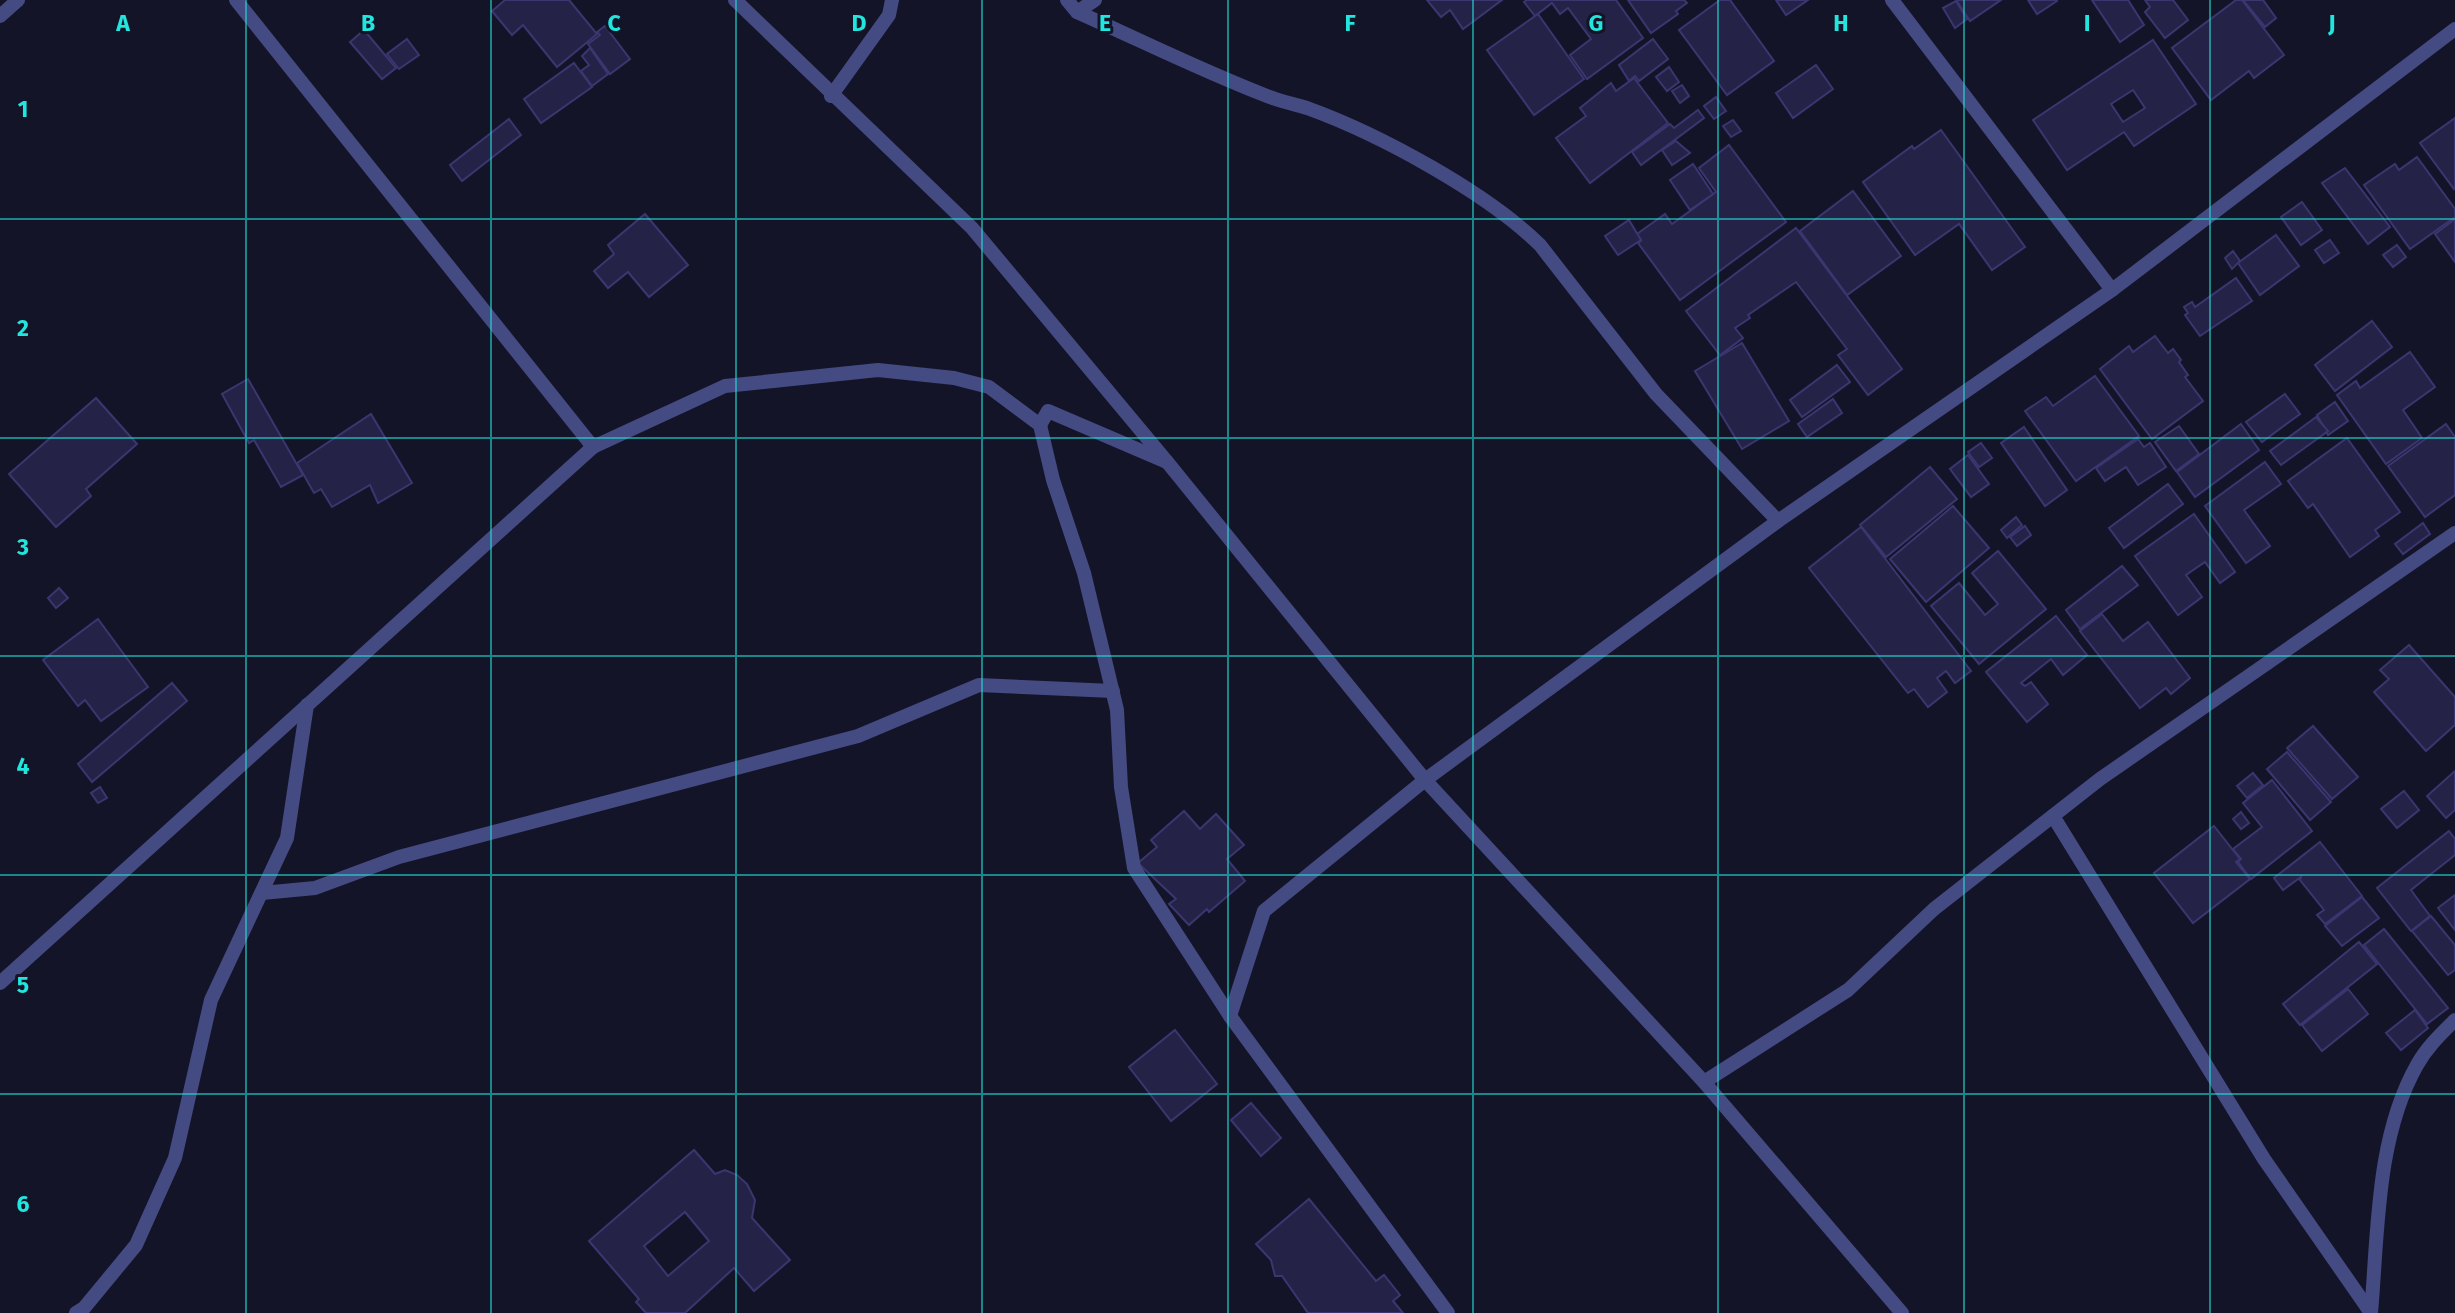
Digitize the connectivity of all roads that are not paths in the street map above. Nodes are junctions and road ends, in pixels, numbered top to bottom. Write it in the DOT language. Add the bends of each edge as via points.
graph roads {
  1 [pos="18,0"];
  2 [pos="236,0"];
  3 [pos="735,0"];
  4 [pos="892,0"];
  5 [pos="1067,0"];
  6 [pos="1095,0"];
  7 [pos="1892,0"];
  8 [pos="1077,12"];
  9 [pos="0,16"];
  10 [pos="2455,29"];
  11 [pos="831,96"];
  12 [pos="2112,290"];
  13 [pos="1040,425"];
  14 [pos="593,447"];
  15 [pos="1168,463"];
  16 [pos="1778,521"];
  17 [pos="2455,533"];
  18 [pos="1113,691"];
  19 [pos="307,705"];
  20 [pos="1425,780"];
  21 [pos="2053,816"];
  22 [pos="262,893"];
  23 [pos="0,983"];
  24 [pos="1230,1016"];
  25 [pos="2455,1020"];
  26 [pos="1704,1082"];
  27 [pos="76,1313"];
  28 [pos="1448,1313"];
  29 [pos="1902,1313"];
  30 [pos="2371,1313"];
  1 -- 9 [label="street"];
  2 -- 14 [label="street"];
  3 -- 11 [label="street"];
  4 -- 11 [label="street" via="888,15"];
  5 -- 8 [label="street"];
  6 -- 8 [label="street"];
  7 -- 12 [label="street"];
  8 -- 16 [label="street" via="1367,135 1410,156 1521,226 1656,394"];
  10 -- 12 [label="street"];
  11 -- 15 [label="street" via="972,228"];
  12 -- 16 [label="street"];
  13 -- 14 [label="street" via="989,387 954,378 878,370 725,386"];
  13 -- 15 [label="street" via="1048,411"];
  13 -- 18 [label="street"];
  14 -- 19 [label="street"];
  15 -- 20 [label="street"];
  16 -- 20 [label="street"];
  17 -- 21 [label="street"];
  18 -- 22 [label="street" via="979,685 858,736 399,857 315,888"];
  18 -- 24 [label="street" via="1134,868"];
  19 -- 22 [label="street" via="286,838"];
  19 -- 23 [label="street"];
  20 -- 24 [label="street" via="1264,911"];
  20 -- 26 [label="street"];
  21 -- 26 [label="street" via="1934,909 1848,990"];
  21 -- 30 [label="street" via="2264,1159"];
  22 -- 27 [label="street" via="211,1000 175,1158 136,1245"];
  24 -- 28 [label="street"];
  25 -- 30 [label="street" via="2417,1064 2394,1122"];
  26 -- 29 [label="street"];
}
